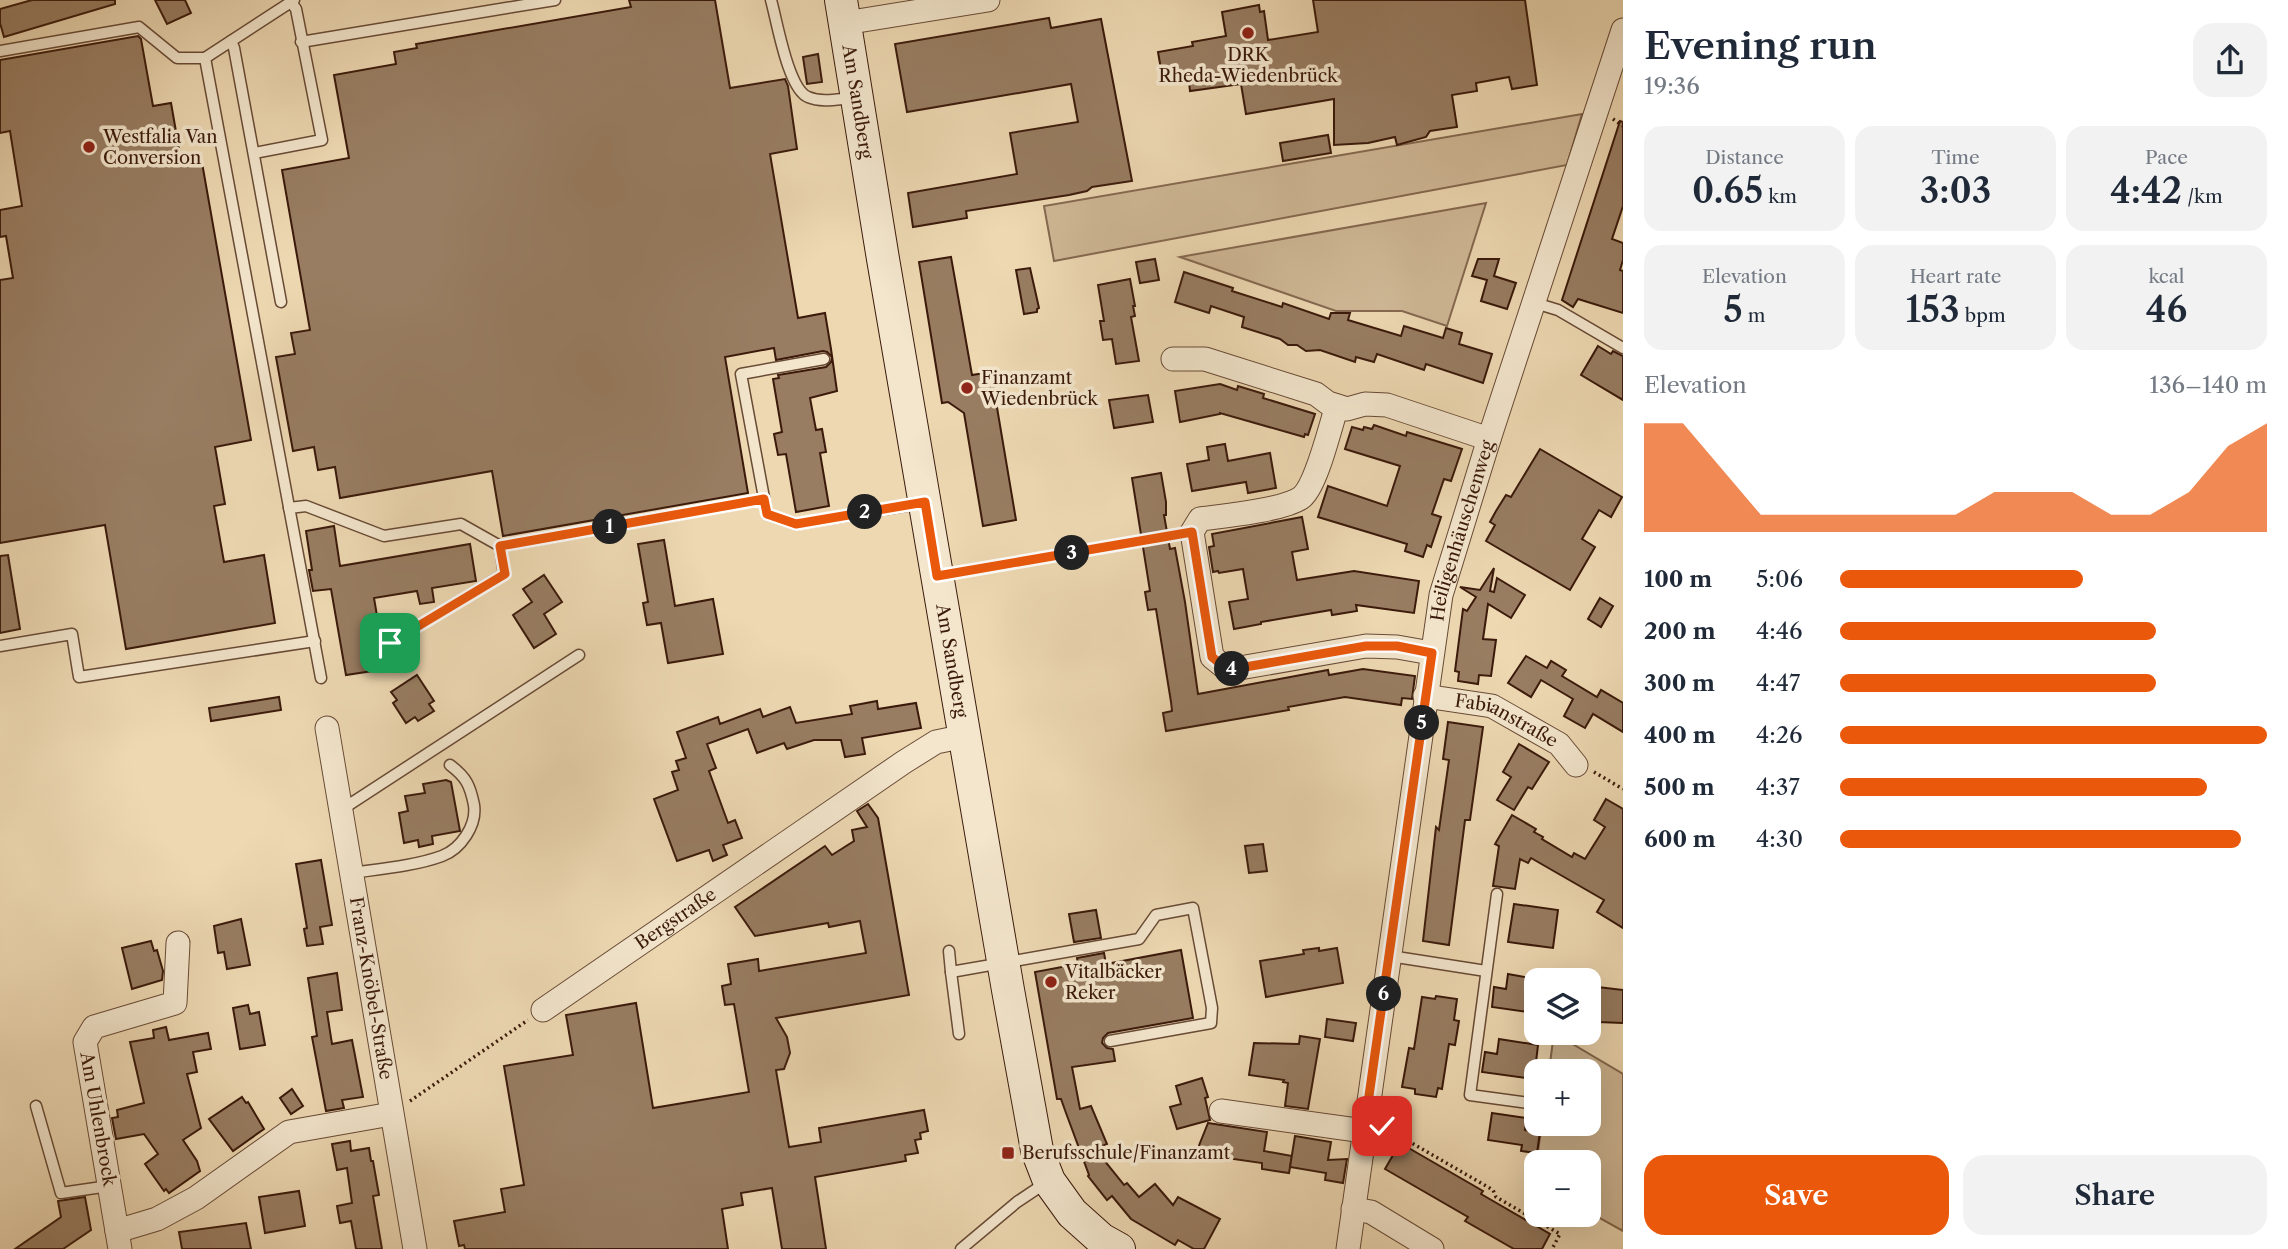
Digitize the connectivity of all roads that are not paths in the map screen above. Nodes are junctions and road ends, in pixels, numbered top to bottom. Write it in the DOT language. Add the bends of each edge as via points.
graph roads {
  1 [pos="555,0"];
  2 [pos="771,0"];
  3 [pos="988,0"];
  4 [pos="293,1"];
  5 [pos="843,12"];
  6 [pos="1623,30"];
  7 [pos="231,41"];
  8 [pos="301,42"];
  9 [pos="0,51"];
  10 [pos="205,58"];
  11 [pos="857,97"];
  12 [pos="254,153"];
  13 [pos="281,302"];
  14 [pos="1535,303"];
  15 [pos="1623,348"];
  16 [pos="824,359"];
  17 [pos="1174,359"];
  18 [pos="1337,406"];
  19 [pos="1489,439"];
  20 [pos="764,499"];
  21 [pos="925,502"];
  22 [pos="289,508"];
  23 [pos="500,546"];
  24 [pos="315,641"];
  25 [pos="390,643"];
  26 [pos="0,646"];
  27 [pos="1432,653"];
  28 [pos="579,655"];
  29 [pos="321,678"];
  30 [pos="1425,696"];
  31 [pos="327,728"];
  32 [pos="965,736"];
  33 [pos="450,765"];
  34 [pos="1576,765"];
  35 [pos="341,810"];
  36 [pos="351,873"];
  37 [pos="1497,894"];
  38 [pos="178,943"];
  39 [pos="949,951"];
  40 [pos="1390,956"];
  41 [pos="1003,962"];
  42 [pos="1486,971"];
  43 [pos="951,972"];
  44 [pos="543,1010"];
  45 [pos="959,1034"];
  46 [pos="1110,1041"];
  47 [pos="1524,1102"];
  48 [pos="36,1105"];
  49 [pos="1221,1111"];
  50 [pos="391,1114"];
  51 [pos="1364,1127"];
  52 [pos="1049,1181"];
  53 [pos="109,1186"];
  54 [pos="1353,1209"];
  55 [pos="118,1240"];
  56 [pos="415,1249"];
  57 [pos="961,1249"];
  58 [pos="1119,1249"];
  59 [pos="1348,1249"];
  60 [pos="1432,1249"];
  1 -- 8 [label="lane"];
  2 -- 11 [label="lane" via="797,87 805,96 821,101"];
  3 -- 5 [label="street"];
  4 -- 7 [label="lane"];
  4 -- 8 [label="lane"];
  5 -- 11 [label="main road, Am Sandberg"];
  6 -- 14 [label="street, Heiligenhäuschenweg"];
  7 -- 10 [label="lane"];
  7 -- 12 [label="lane"];
  8 -- 12 [label="lane" via="322,140"];
  9 -- 10 [label="lane" via="139,27 177,58"];
  10 -- 22 [label="lane"];
  11 -- 21 [label="main road, Am Sandberg"];
  12 -- 13 [label="lane"];
  14 -- 15 [label="lane" via="1558,310"];
  14 -- 19 [label="street, Heiligenhäuschenweg"];
  16 -- 20 [label="lane" via="741,374"];
  17 -- 18 [label="street" via="1205,359 1316,394"];
  18 -- 19 [label="street" via="1387,405"];
  18 -- 27 [label="street" via="1312,484 1301,498 1286,505 1200,519 1192,532 1212,657 1228,670 1366,646"];
  19 -- 27 [label="street, Heiligenhäuschenweg" via="1441,595"];
  20 -- 21 [label="lane" via="767,514 796,524"];
  20 -- 23 [label="lane"];
  21 -- 32 [label="main road, Am Sandberg"];
  22 -- 23 [label="lane" via="306,506 384,536 461,524"];
  22 -- 24 [label="lane"];
  23 -- 25 [label="lane" via="505,574"];
  24 -- 26 [label="lane" via="79,677 72,634"];
  24 -- 29 [label="lane"];
  27 -- 30 [label="street, Heiligenhäuschenweg"];
  28 -- 35 [label="lane"];
  30 -- 34 [label="street, Fabianstraße" via="1492,706 1559,744"];
  30 -- 40 [label="street, Heiligenhäuschenweg"];
  31 -- 35 [label="street, Franz-Knöbel-Straße"];
  32 -- 41 [label="main road, Am Sandberg"];
  32 -- 44 [label="street, Bergstraße" via="936,742 904,762"];
  33 -- 36 [label="lane" via="464,775 475,815 463,841 443,856"];
  35 -- 36 [label="street, Franz-Knöbel-Straße"];
  36 -- 50 [label="street, Franz-Knöbel-Straße"];
  37 -- 42 [label="lane"];
  38 -- 53 [label="street, Am Uhlenbrock" via="175,1003 94,1027 85,1042"];
  39 -- 43 [label="lane"];
  40 -- 42 [label="lane"];
  40 -- 51 [label="street, Heiligenhäuschenweg"];
  41 -- 43 [label="lane"];
  41 -- 46 [label="lane" via="1139,939 1156,915 1193,908 1211,1023"];
  41 -- 52 [label="main road, Am Sandberg" via="1037,1150"];
  42 -- 47 [label="lane" via="1470,1095"];
  43 -- 45 [label="lane"];
  48 -- 53 [label="lane" via="61,1193"];
  49 -- 51 [label="street"];
  50 -- 55 [label="street, Am Uhlenbrock" via="289,1132 196,1198"];
  50 -- 56 [label="street, Franz-Knöbel-Straße"];
  51 -- 54 [label="street, Heiligenhäuschenweg"];
  52 -- 57 [label="lane"];
  52 -- 58 [label="main road, Am Sandberg" via="1072,1213"];
  53 -- 55 [label="street, Am Uhlenbrock"];
  54 -- 59 [label="street, Heiligenhäuschenweg"];
  54 -- 60 [label="street" via="1371,1212"];
}
